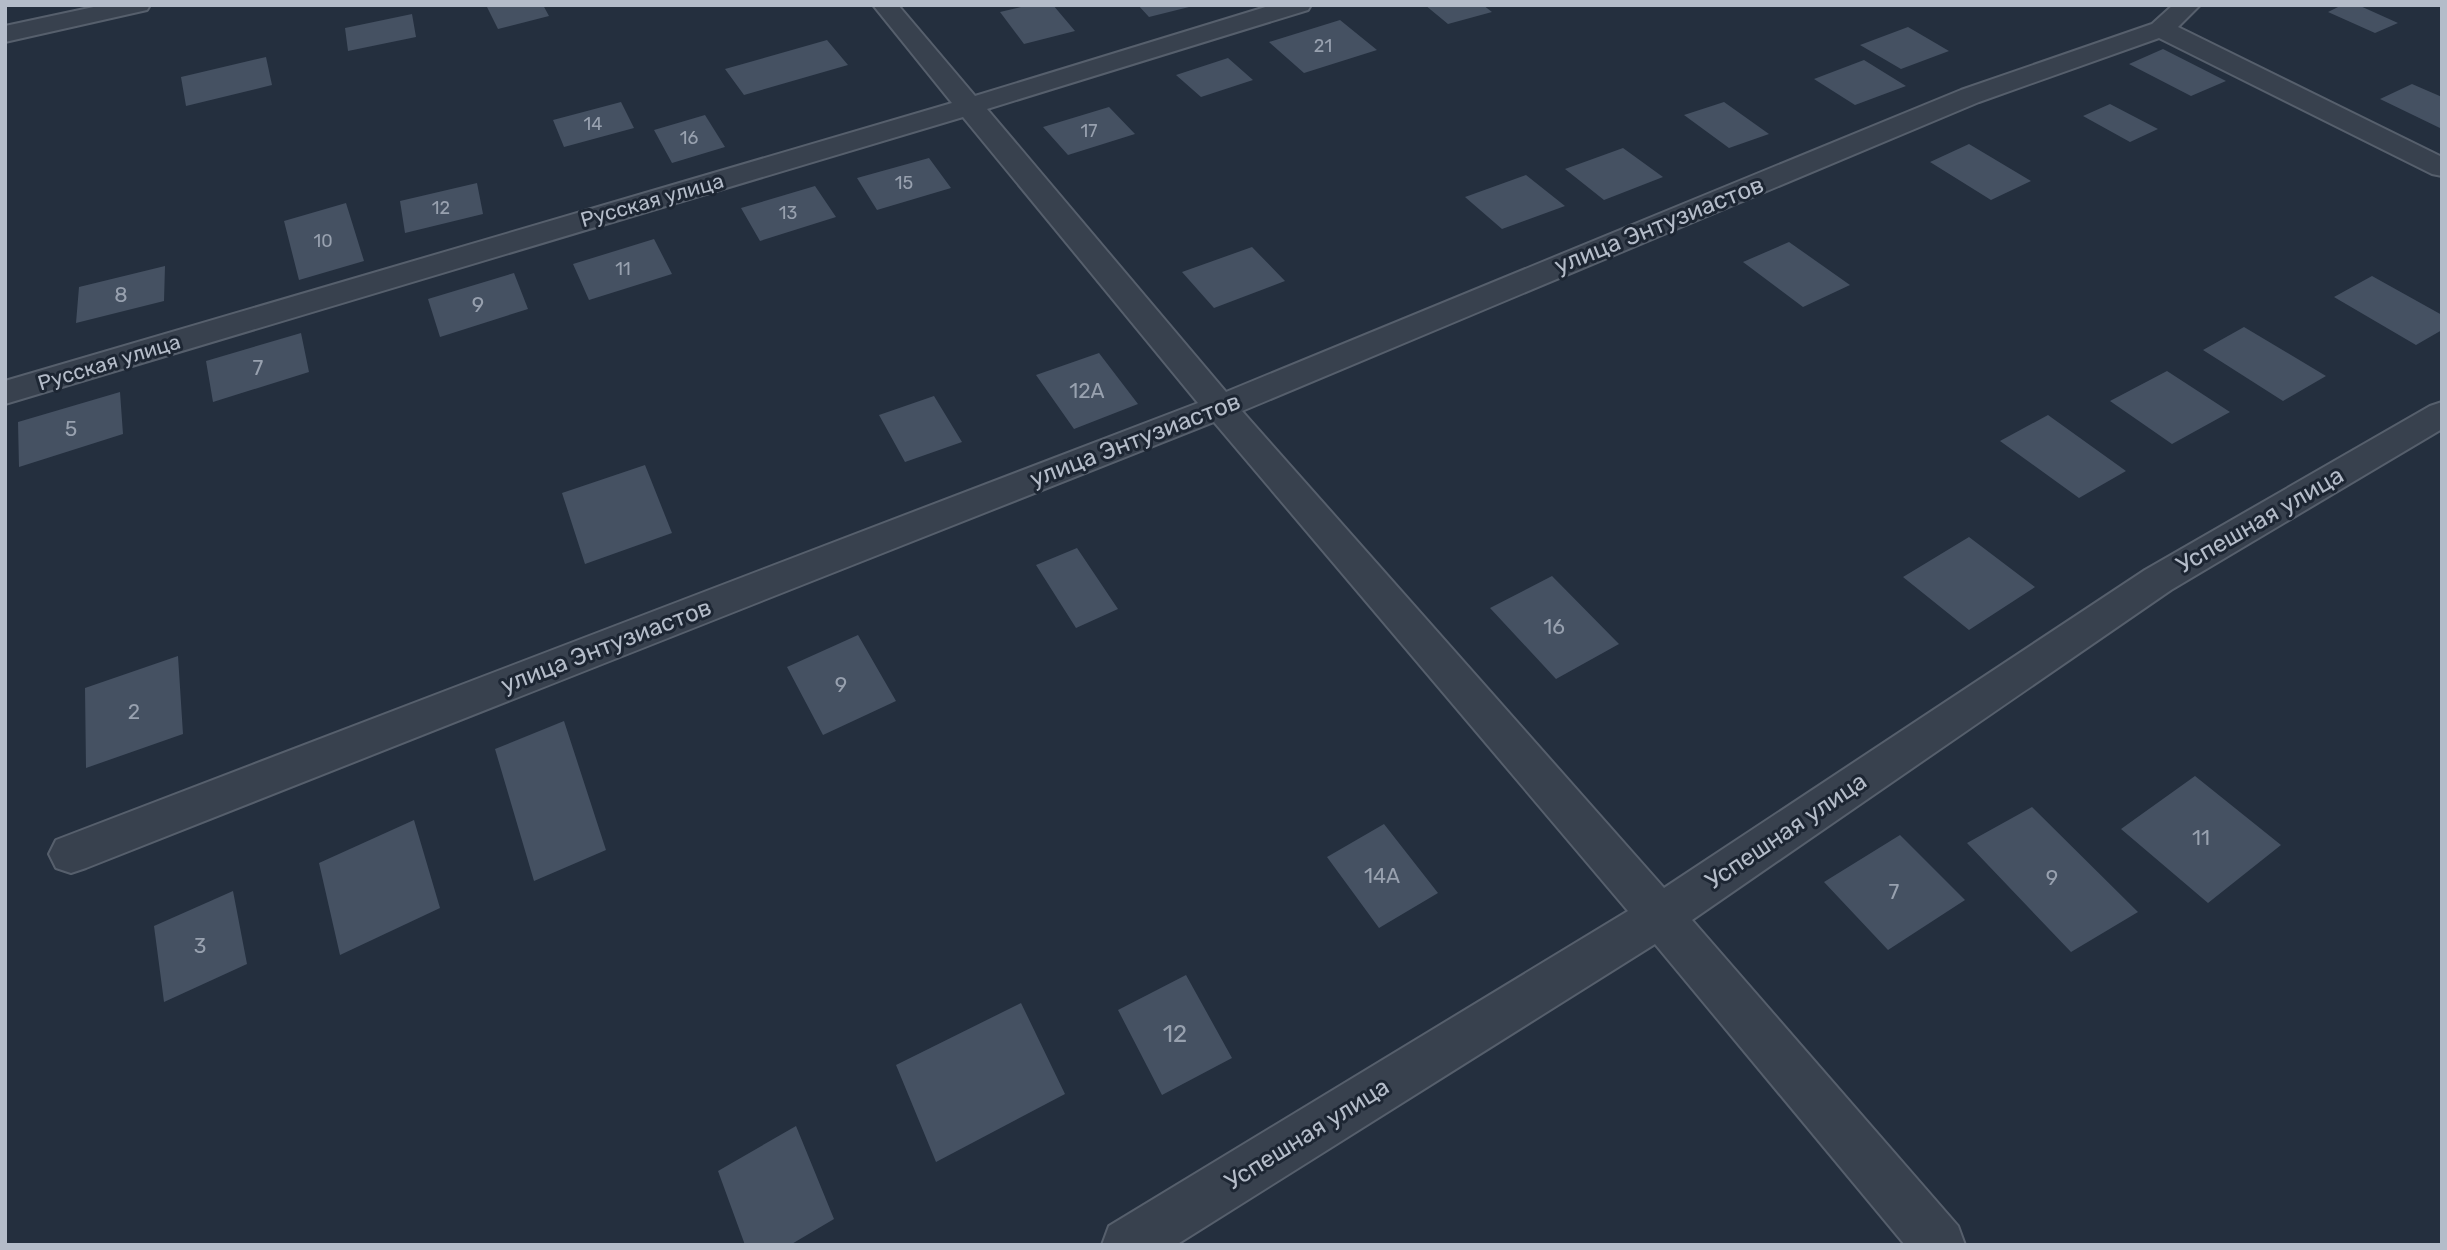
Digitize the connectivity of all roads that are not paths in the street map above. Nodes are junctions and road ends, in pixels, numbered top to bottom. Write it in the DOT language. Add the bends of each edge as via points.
graph roads {
  1 [pos="138,5"];
  2 [pos="885,5"];
  3 [pos="1299,5"];
  4 [pos="2188,5"];
  5 [pos="2161,29"];
  6 [pos="5,34"];
  7 [pos="970,106"];
  8 [pos="2442,168"];
  9 [pos="5,393"];
  10 [pos="1220,407"];
  11 [pos="2442,414"];
  12 [pos="71,854"];
  13 [pos="1660,916"];
  14 [pos="1128,1245"];
  15 [pos="1939,1245"];
  1 -- 6 [label="street"];
  2 -- 7 [label="street"];
  3 -- 7 [label="street, Русская улица"];
  4 -- 5 [label="street, улица Энтузиастов"];
  5 -- 8 [label="street"];
  5 -- 10 [label="street, улица Энтузиастов" via="1970,96"];
  7 -- 9 [label="street, Русская улица"];
  7 -- 10 [label="street"];
  10 -- 12 [label="street, улица Энтузиастов"];
  10 -- 13 [label="street"];
  11 -- 13 [label="street, Успешная улица" via="2158,580"];
  13 -- 14 [label="street, Успешная улица"];
  13 -- 15 [label="street"];
}
